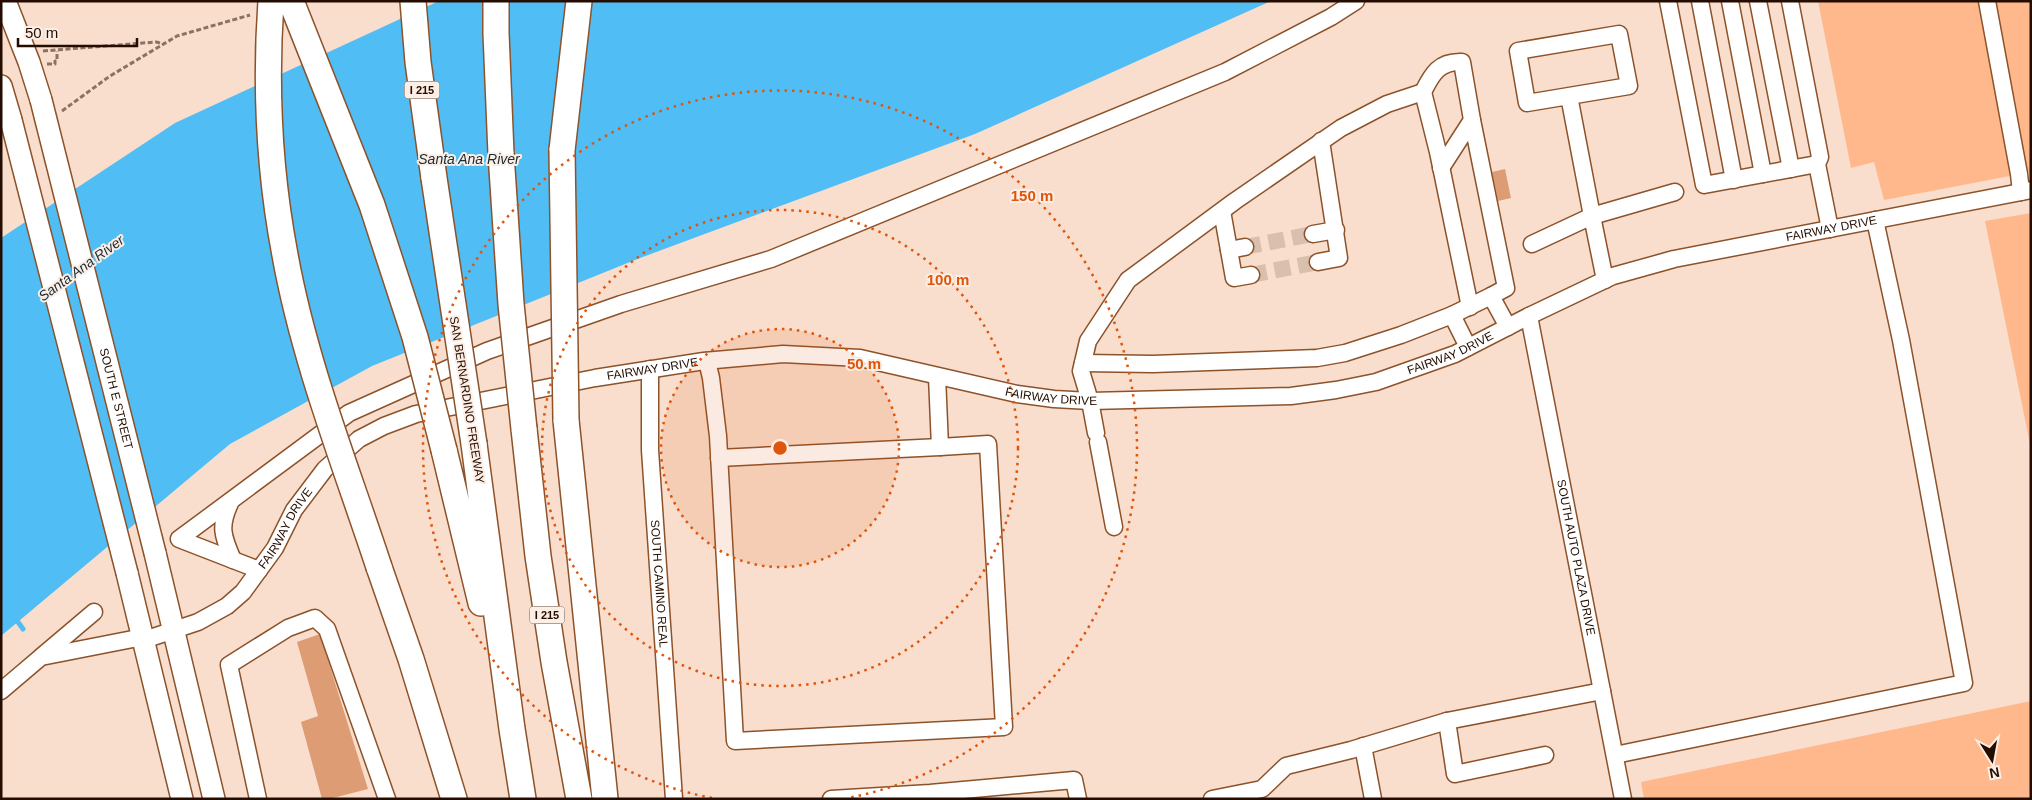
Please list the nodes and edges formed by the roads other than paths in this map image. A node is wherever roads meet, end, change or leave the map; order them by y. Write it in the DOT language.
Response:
graph roads {
  1 [pos="5,1"];
  2 [pos="292,1"];
  3 [pos="413,1"];
  4 [pos="496,1"];
  5 [pos="564,1"];
  6 [pos="578,1"];
  7 [pos="1356,1"];
  8 [pos="1668,1"];
  9 [pos="1700,1"];
  10 [pos="1730,1"];
  11 [pos="1758,1"];
  12 [pos="1790,1"];
  13 [pos="1987,1"];
  14 [pos="265,7"];
  15 [pos="1,86"];
  16 [pos="1423,92"];
  17 [pos="1569,96"];
  18 [pos="1472,120"];
  19 [pos="1321,141"];
  20 [pos="562,150"];
  21 [pos="1817,164"];
  22 [pos="1441,168"];
  23 [pos="1790,169"];
  24 [pos="1763,174"];
  25 [pos="1734,180"];
  26 [pos="2026,191"];
  27 [pos="1675,192"];
  28 [pos="1222,211"];
  29 [pos="1592,216"];
  30 [pos="1875,220"];
  31 [pos="1830,228"];
  32 [pos="1336,230"];
  33 [pos="1313,234"];
  34 [pos="1532,244"];
  35 [pos="1245,246"];
  36 [pos="1229,250"];
  37 [pos="1318,262"];
  38 [pos="1252,275"];
  39 [pos="1605,280"];
  40 [pos="1491,296"];
  41 [pos="1470,307"];
  42 [pos="1452,315"];
  43 [pos="1529,316"];
  44 [pos="1508,326"];
  45 [pos="1468,348"];
  46 [pos="707,361"];
  47 [pos="1083,363"];
  48 [pos="650,369"];
  49 [pos="937,376"];
  50 [pos="1090,401"];
  51 [pos="940,447"];
  52 [pos="719,458"];
  53 [pos="230,501"];
  54 [pos="1114,527"];
  55 [pos="233,560"];
  56 [pos="259,570"];
  57 [pos="94,612"];
  58 [pos="175,630"];
  59 [pos="143,638"];
  60 [pos="41,657"];
  61 [pos="1,691"];
  62 [pos="1602,691"];
  63 [pos="1447,721"];
  64 [pos="512,729"];
  65 [pos="1363,746"];
  66 [pos="1545,755"];
  67 [pos="1615,755"];
  68 [pos="182,799"];
  69 [pos="214,799"];
  70 [pos="258,799"];
  71 [pos="387,799"];
  72 [pos="454,799"];
  73 [pos="523,799"];
  74 [pos="580,799"];
  75 [pos="605,799"];
  76 [pos="674,799"];
  77 [pos="831,799"];
  78 [pos="1078,799"];
  79 [pos="1212,799"];
  80 [pos="1373,799"];
  81 [pos="1623,799"];
  1 -- 58 [label="main road, SOUTH E STREET, bridge"];
  2 -- 64 [label="highway, bridge"];
  3 -- 64 [label="highway, SAN BERNARDINO FREEWAY / I 215, bridge"];
  4 -- 74 [label="highway, I 215, bridge"];
  5 -- 20 [label="highway"];
  6 -- 20 [label="highway"];
  7 -- 53 [label="street"];
  8 -- 25 [label="street"];
  9 -- 25 [label="street"];
  10 -- 24 [label="street"];
  11 -- 23 [label="street"];
  12 -- 21 [label="street"];
  13 -- 26 [label="street"];
  14 -- 72 [label="highway, bridge"];
  15 -- 59 [label="main road, bridge"];
  16 -- 18 [label="street"];
  16 -- 19 [label="street"];
  16 -- 22 [label="street"];
  17 -- 17 [label="street"];
  17 -- 29 [label="street"];
  18 -- 22 [label="street"];
  18 -- 40 [label="street"];
  19 -- 28 [label="street"];
  19 -- 32 [label="street"];
  20 -- 75 [label="highway, bridge"];
  21 -- 23 [label="street"];
  21 -- 31 [label="street"];
  22 -- 41 [label="street"];
  23 -- 24 [label="street"];
  24 -- 25 [label="street"];
  26 -- 30 [label="street, FAIRWAY DRIVE"];
  27 -- 29 [label="street"];
  28 -- 36 [label="street"];
  28 -- 47 [label="street"];
  29 -- 34 [label="street"];
  29 -- 39 [label="street"];
  30 -- 31 [label="street, FAIRWAY DRIVE"];
  30 -- 67 [label="street"];
  31 -- 39 [label="street, FAIRWAY DRIVE"];
  32 -- 33 [label="street"];
  32 -- 37 [label="street"];
  35 -- 36 [label="street"];
  36 -- 38 [label="street"];
  39 -- 43 [label="street, FAIRWAY DRIVE"];
  40 -- 41 [label="street"];
  40 -- 44 [label="street"];
  41 -- 42 [label="street"];
  42 -- 45 [label="street"];
  42 -- 47 [label="street"];
  43 -- 44 [label="street, FAIRWAY DRIVE"];
  43 -- 62 [label="street, SOUTH AUTO PLAZA DRIVE"];
  44 -- 45 [label="street, FAIRWAY DRIVE"];
  45 -- 50 [label="street, FAIRWAY DRIVE"];
  46 -- 48 [label="street, FAIRWAY DRIVE"];
  46 -- 49 [label="street, FAIRWAY DRIVE"];
  46 -- 52 [label="street"];
  47 -- 50 [label="street"];
  48 -- 56 [label="street, FAIRWAY DRIVE"];
  48 -- 76 [label="street, SOUTH CAMINO REAL"];
  49 -- 50 [label="street, FAIRWAY DRIVE"];
  49 -- 51 [label="street"];
  50 -- 54 [label="street"];
  51 -- 52 [label="street"];
  51 -- 52 [label="street"];
  53 -- 55 [label="street"];
  53 -- 55 [label="street"];
  55 -- 56 [label="street"];
  56 -- 58 [label="street, FAIRWAY DRIVE"];
  57 -- 60 [label="street"];
  58 -- 59 [label="street, FAIRWAY DRIVE"];
  58 -- 69 [label="main road, SOUTH E STREET"];
  59 -- 60 [label="street, FAIRWAY DRIVE"];
  59 -- 68 [label="main road"];
  60 -- 61 [label="street"];
  62 -- 63 [label="street"];
  62 -- 67 [label="street, SOUTH AUTO PLAZA DRIVE"];
  63 -- 65 [label="street"];
  63 -- 66 [label="street"];
  64 -- 73 [label="highway, SAN BERNARDINO FREEWAY / I 215"];
  65 -- 79 [label="street"];
  65 -- 80 [label="street"];
  67 -- 81 [label="street, SOUTH AUTO PLAZA DRIVE"];
  70 -- 71 [label="street"];
  77 -- 78 [label="street"];
}
